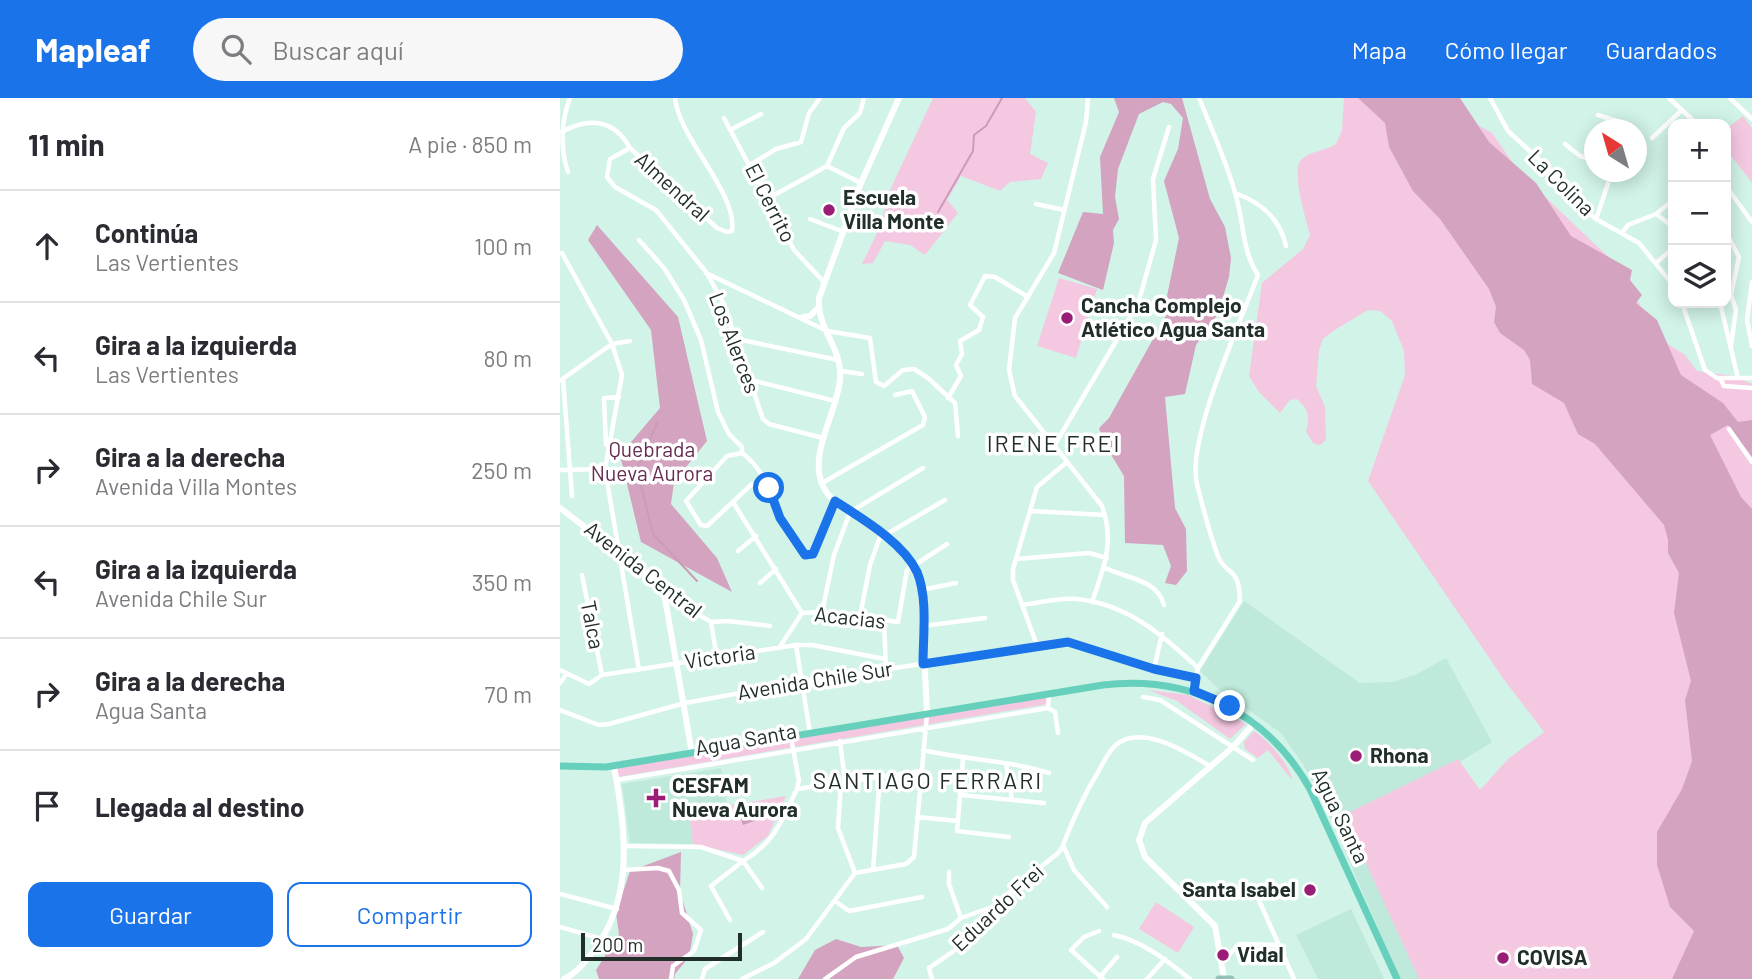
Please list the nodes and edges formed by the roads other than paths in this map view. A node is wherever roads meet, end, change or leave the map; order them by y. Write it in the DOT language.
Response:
graph roads {
  1 [pos="570,98"];
  2 [pos="674,98"];
  3 [pos="820,98"];
  4 [pos="864,98"];
  5 [pos="899,98"];
  6 [pos="1088,98"];
  7 [pos="1199,98"];
  8 [pos="1490,98"];
  9 [pos="1669,98"];
  10 [pos="1730,98"];
  11 [pos="1682,110"];
  12 [pos="761,114"];
  13 [pos="1598,115"];
  14 [pos="724,118"];
  15 [pos="1607,119"];
  16 [pos="1692,119"];
  17 [pos="1752,119"];
  18 [pos="1169,127"];
  19 [pos="730,130"];
  20 [pos="562,132"];
  21 [pos="1652,138"];
  22 [pos="1565,144"];
  23 [pos="630,148"];
  24 [pos="1584,157"];
  25 [pos="750,165"];
  26 [pos="827,166"];
  27 [pos="568,172"];
  28 [pos="1609,182"];
  29 [pos="861,183"];
  30 [pos="1235,193"];
  31 [pos="1731,193"];
  32 [pos="767,199"];
  33 [pos="1036,204"];
  34 [pos="1668,204"];
  35 [pos="1064,210"];
  36 [pos="1656,214"];
  37 [pos="810,219"];
  38 [pos="1596,219"];
  39 [pos="1752,222"];
  40 [pos="1668,223"];
  41 [pos="844,232"];
  42 [pos="1622,233"];
  43 [pos="1731,239"];
  44 [pos="639,240"];
  45 [pos="1286,246"];
  46 [pos="1668,252"];
  47 [pos="562,253"];
  48 [pos="1656,263"];
  49 [pos="706,272"];
  50 [pos="1668,279"];
  51 [pos="824,282"];
  52 [pos="1752,282"];
  53 [pos="1028,298"];
  54 [pos="818,308"];
  55 [pos="1684,308"];
  56 [pos="1721,308"];
  57 [pos="803,317"];
  58 [pos="827,331"];
  59 [pos="736,339"];
  60 [pos="630,341"];
  61 [pos="611,344"];
  62 [pos="1731,345"];
  63 [pos="1752,346"];
  64 [pos="839,360"];
  65 [pos="841,372"];
  66 [pos="862,374"];
  67 [pos="1738,377"];
  68 [pos="1720,378"];
  69 [pos="1752,378"];
  70 [pos="561,380"];
  71 [pos="750,380"];
  72 [pos="1752,388"];
  73 [pos="895,395"];
  74 [pos="619,397"];
  75 [pos="948,398"];
  76 [pos="835,401"];
  77 [pos="1729,429"];
  78 [pos="958,436"];
  79 [pos="823,438"];
  80 [pos="1055,446"];
  81 [pos="607,449"];
  82 [pos="741,453"];
  83 [pos="1067,462"];
  84 [pos="1752,462"];
  85 [pos="923,468"];
  86 [pos="605,469"];
  87 [pos="560,470"];
  88 [pos="569,470"];
  89 [pos="822,483"];
  90 [pos="752,484"];
  91 [pos="572,496"];
  92 [pos="945,500"];
  93 [pos="835,501"];
  94 [pos="733,502"];
  95 [pos="560,509"];
  96 [pos="1032,511"];
  97 [pos="850,512"];
  98 [pos="1105,515"];
  99 [pos="884,534"];
  100 [pos="756,536"];
  101 [pos="947,544"];
  102 [pos="738,551"];
  103 [pos="620,553"];
  104 [pos="1107,558"];
  105 [pos="1016,559"];
  106 [pos="912,564"];
  107 [pos="1104,567"];
  108 [pos="776,569"];
  109 [pos="582,575"];
  110 [pos="760,583"];
  111 [pos="956,583"];
  112 [pos="663,587"];
  113 [pos="921,590"];
  114 [pos="1092,601"];
  115 [pos="1022,605"];
  116 [pos="1164,606"];
  117 [pos="822,611"];
  118 [pos="802,613"];
  119 [pos="860,616"];
  120 [pos="985,618"];
  121 [pos="884,621"];
  122 [pos="711,622"];
  123 [pos="770,626"];
  124 [pos="923,626"];
  125 [pos="1162,634"];
  126 [pos="796,645"];
  127 [pos="1038,648"];
  128 [pos="779,649"];
  129 [pos="717,659"];
  130 [pos="885,659"];
  131 [pos="678,663"];
  132 [pos="923,664"];
  133 [pos="1198,668"];
  134 [pos="1154,669"];
  135 [pos="560,670"];
  136 [pos="639,670"];
  137 [pos="886,670"];
  138 [pos="566,675"];
  139 [pos="602,675"];
  140 [pos="1196,678"];
  141 [pos="802,682"];
  142 [pos="560,683"];
  143 [pos="1194,691"];
  144 [pos="1049,693"];
  145 [pos="1143,697"];
  146 [pos="685,703"];
  147 [pos="1048,708"];
  148 [pos="560,710"];
  149 [pos="927,713"];
  150 [pos="1254,723"];
  151 [pos="925,727"];
  152 [pos="810,733"];
  153 [pos="1058,733"];
  154 [pos="791,736"];
  155 [pos="839,741"];
  156 [pos="1233,747"];
  157 [pos="794,750"];
  158 [pos="923,750"];
  159 [pos="692,752"];
  160 [pos="963,760"];
  161 [pos="1253,760"];
  162 [pos="1006,763"];
  163 [pos="560,766"];
  164 [pos="614,766"];
  165 [pos="1210,766"];
  166 [pos="921,771"];
  167 [pos="1049,773"];
  168 [pos="880,776"];
  169 [pos="617,780"];
  170 [pos="843,782"];
  171 [pos="797,789"];
  172 [pos="961,795"];
  173 [pos="1012,801"];
  174 [pos="1044,803"];
  175 [pos="917,817"];
  176 [pos="958,821"];
  177 [pos="1009,837"];
  178 [pos="1063,845"];
  179 [pos="626,846"];
  180 [pos="743,861"];
  181 [pos="622,870"];
  182 [pos="873,870"];
  183 [pos="949,872"];
  184 [pos="855,873"];
  185 [pos="762,888"];
  186 [pos="560,894"];
  187 [pos="922,897"];
  188 [pos="1258,898"];
  189 [pos="835,901"];
  190 [pos="993,906"];
  191 [pos="1107,907"];
  192 [pos="617,909"];
  193 [pos="961,918"];
  194 [pos="730,920"];
  195 [pos="560,927"];
  196 [pos="763,932"];
  197 [pos="1099,932"];
  198 [pos="1114,935"];
  199 [pos="602,939"];
  200 [pos="1279,945"];
  201 [pos="1117,957"];
  202 [pos="1165,959"];
  203 [pos="1222,962"];
  204 [pos="1102,978"];
  205 [pos="564,979"];
  206 [pos="671,979"];
  207 [pos="702,979"];
  208 [pos="742,979"];
  209 [pos="825,979"];
  210 [pos="932,979"];
  211 [pos="1147,979"];
  212 [pos="1190,979"];
  213 [pos="1225,979"];
  214 [pos="1294,979"];
  215 [pos="1397,979"];
  1 -- 20 [label="street"];
  2 -- 23 [label="street, Almendral"];
  3 -- 25 [label="street"];
  4 -- 26 [label="street"];
  5 -- 29 [label="street"];
  6 -- 35 [label="street"];
  7 -- 30 [label="street"];
  8 -- 38 [label="street, La Colina"];
  9 -- 11 [label="street"];
  10 -- 17 [label="street"];
  11 -- 16 [label="street"];
  11 -- 21 [label="street"];
  12 -- 19 [label="street"];
  13 -- 15 [label="street"];
  14 -- 19 [label="street, El Cerrito"];
  18 -- 80 [label="street"];
  19 -- 25 [label="street, El Cerrito"];
  20 -- 23 [label="street, Almendral"];
  20 -- 27 [label="street"];
  22 -- 24 [label="street"];
  23 -- 49 [label="street, Los Alerces"];
  25 -- 32 [label="street, El Cerrito"];
  26 -- 29 [label="street"];
  26 -- 32 [label="street"];
  28 -- 38 [label="street"];
  29 -- 41 [label="street"];
  30 -- 45 [label="street"];
  30 -- 133 [label="street"];
  31 -- 39 [label="street"];
  32 -- 51 [label="street, El Cerrito"];
  33 -- 35 [label="street"];
  34 -- 36 [label="street"];
  35 -- 53 [label="street"];
  36 -- 40 [label="street"];
  36 -- 42 [label="street"];
  37 -- 41 [label="street"];
  38 -- 42 [label="street, La Colina"];
  41 -- 51 [label="street"];
  42 -- 48 [label="street, La Colina"];
  43 -- 62 [label="street"];
  44 -- 82 [label="street"];
  46 -- 48 [label="street"];
  47 -- 61 [label="street"];
  48 -- 50 [label="street, La Colina"];
  49 -- 57 [label="street"];
  49 -- 59 [label="street, Los Alerces"];
  51 -- 54 [label="street"];
  52 -- 63 [label="street"];
  53 -- 75 [label="street"];
  53 -- 80 [label="street"];
  54 -- 57 [label="street"];
  54 -- 58 [label="street"];
  55 -- 68 [label="street"];
  56 -- 62 [label="street"];
  57 -- 58 [label="street"];
  58 -- 64 [label="street"];
  58 -- 75 [label="street"];
  59 -- 64 [label="street"];
  59 -- 71 [label="street, Los Alerces"];
  60 -- 61 [label="street"];
  61 -- 70 [label="street"];
  61 -- 74 [label="street"];
  62 -- 67 [label="street"];
  64 -- 65 [label="street"];
  65 -- 66 [label="street"];
  65 -- 76 [label="street"];
  67 -- 68 [label="street"];
  67 -- 69 [label="street"];
  68 -- 72 [label="street"];
  70 -- 88 [label="street"];
  71 -- 76 [label="street"];
  71 -- 79 [label="street, Los Alerces"];
  73 -- 89 [label="street"];
  74 -- 81 [label="street"];
  74 -- 81 [label="street"];
  75 -- 78 [label="street"];
  76 -- 79 [label="street"];
  77 -- 84 [label="street"];
  79 -- 89 [label="street"];
  80 -- 83 [label="street"];
  81 -- 86 [label="street"];
  82 -- 93 [label="street"];
  82 -- 94 [label="street"];
  83 -- 96 [label="street"];
  83 -- 98 [label="street"];
  85 -- 97 [label="street"];
  86 -- 88 [label="street"];
  86 -- 103 [label="street"];
  87 -- 88 [label="street"];
  88 -- 91 [label="street"];
  89 -- 93 [label="street"];
  90 -- 94 [label="street"];
  92 -- 99 [label="street"];
  93 -- 97 [label="street"];
  94 -- 100 [label="street"];
  95 -- 103 [label="street, Avenida Central"];
  96 -- 98 [label="street"];
  96 -- 105 [label="street"];
  97 -- 99 [label="street"];
  97 -- 117 [label="street"];
  98 -- 104 [label="street"];
  99 -- 106 [label="street"];
  99 -- 119 [label="street"];
  100 -- 102 [label="street"];
  100 -- 108 [label="street"];
  101 -- 106 [label="street"];
  103 -- 112 [label="street, Avenida Central"];
  103 -- 136 [label="street"];
  104 -- 105 [label="street"];
  104 -- 107 [label="street"];
  105 -- 115 [label="street"];
  106 -- 113 [label="street"];
  106 -- 121 [label="street, Acacias"];
  107 -- 114 [label="street"];
  107 -- 116 [label="street"];
  108 -- 110 [label="street"];
  108 -- 118 [label="street"];
  109 -- 139 [label="street, Talca"];
  111 -- 113 [label="street"];
  112 -- 122 [label="street, Avenida Central"];
  112 -- 131 [label="street"];
  113 -- 124 [label="street"];
  114 -- 115 [label="street"];
  114 -- 125 [label="street"];
  115 -- 127 [label="street"];
  117 -- 118 [label="street, Acacias"];
  117 -- 119 [label="street, Acacias"];
  118 -- 128 [label="street"];
  119 -- 121 [label="street, Acacias"];
  120 -- 124 [label="street"];
  121 -- 130 [label="street"];
  122 -- 123 [label="street, Avenida Central"];
  122 -- 129 [label="street"];
  124 -- 132 [label="street"];
  125 -- 133 [label="street"];
  125 -- 134 [label="street"];
  126 -- 128 [label="street, Victoria"];
  126 -- 130 [label="street, Victoria"];
  126 -- 141 [label="street"];
  127 -- 132 [label="street, Avenida Chile Sur"];
  127 -- 134 [label="street, Avenida Chile Sur"];
  128 -- 129 [label="street, Victoria"];
  129 -- 131 [label="street, Victoria"];
  130 -- 137 [label="street"];
  131 -- 136 [label="street, Victoria"];
  131 -- 146 [label="street"];
  132 -- 137 [label="street, Avenida Chile Sur"];
  132 -- 149 [label="street"];
  133 -- 140 [label="street"];
  134 -- 140 [label="street, Avenida Chile Sur"];
  135 -- 138 [label="street"];
  136 -- 139 [label="street, Victoria"];
  137 -- 141 [label="street, Avenida Chile Sur"];
  138 -- 139 [label="street, Victoria"];
  138 -- 142 [label="street"];
  140 -- 143 [label="street"];
  141 -- 146 [label="street, Avenida Chile Sur"];
  141 -- 152 [label="street"];
  143 -- 144 [label="main road, Agua Santa"];
  143 -- 150 [label="main road, Agua Santa"];
  144 -- 147 [label="street"];
  144 -- 149 [label="main road, Agua Santa"];
  145 -- 156 [label="street"];
  146 -- 148 [label="street, Avenida Chile Sur"];
  146 -- 159 [label="street"];
  147 -- 151 [label="street, Agua Santa"];
  147 -- 153 [label="street"];
  149 -- 151 [label="street"];
  149 -- 152 [label="main road, Agua Santa"];
  150 -- 156 [label="street"];
  150 -- 215 [label="main road, Agua Santa"];
  151 -- 155 [label="street, Agua Santa"];
  151 -- 158 [label="street"];
  152 -- 154 [label="main road, Agua Santa"];
  154 -- 157 [label="street"];
  154 -- 159 [label="main road, Agua Santa"];
  155 -- 157 [label="street, Agua Santa"];
  155 -- 170 [label="street"];
  156 -- 161 [label="street"];
  156 -- 165 [label="street"];
  157 -- 169 [label="street, Agua Santa"];
  157 -- 171 [label="street"];
  158 -- 160 [label="street"];
  158 -- 166 [label="street"];
  159 -- 164 [label="main road, Agua Santa"];
  160 -- 162 [label="street"];
  160 -- 172 [label="street"];
  162 -- 167 [label="street"];
  162 -- 173 [label="street"];
  163 -- 164 [label="main road, Agua Santa"];
  164 -- 169 [label="street"];
  165 -- 178 [label="street"];
  165 -- 203 [label="street"];
  166 -- 168 [label="street"];
  166 -- 175 [label="street"];
  168 -- 170 [label="street"];
  168 -- 182 [label="street"];
  169 -- 179 [label="street"];
  170 -- 171 [label="street"];
  170 -- 184 [label="street"];
  171 -- 180 [label="street"];
  172 -- 173 [label="street"];
  172 -- 176 [label="street"];
  173 -- 174 [label="street"];
  175 -- 176 [label="street"];
  175 -- 182 [label="street"];
  176 -- 177 [label="street"];
  178 -- 190 [label="street, Eduardo Frei"];
  178 -- 191 [label="street"];
  179 -- 180 [label="street"];
  179 -- 181 [label="street"];
  180 -- 185 [label="street"];
  180 -- 194 [label="street"];
  181 -- 192 [label="street"];
  181 -- 206 [label="street"];
  182 -- 184 [label="street"];
  183 -- 193 [label="street"];
  184 -- 189 [label="street"];
  186 -- 192 [label="street"];
  187 -- 189 [label="street"];
  188 -- 200 [label="street"];
  189 -- 208 [label="street"];
  190 -- 193 [label="street"];
  190 -- 210 [label="street, Eduardo Frei"];
  192 -- 199 [label="street"];
  193 -- 209 [label="street"];
  195 -- 199 [label="street"];
  196 -- 207 [label="street"];
  197 -- 204 [label="street"];
  198 -- 202 [label="street"];
  199 -- 205 [label="street"];
  200 -- 203 [label="street"];
  200 -- 214 [label="street"];
  201 -- 204 [label="street"];
  202 -- 211 [label="street"];
  202 -- 212 [label="street"];
  203 -- 213 [label="street"];
}
